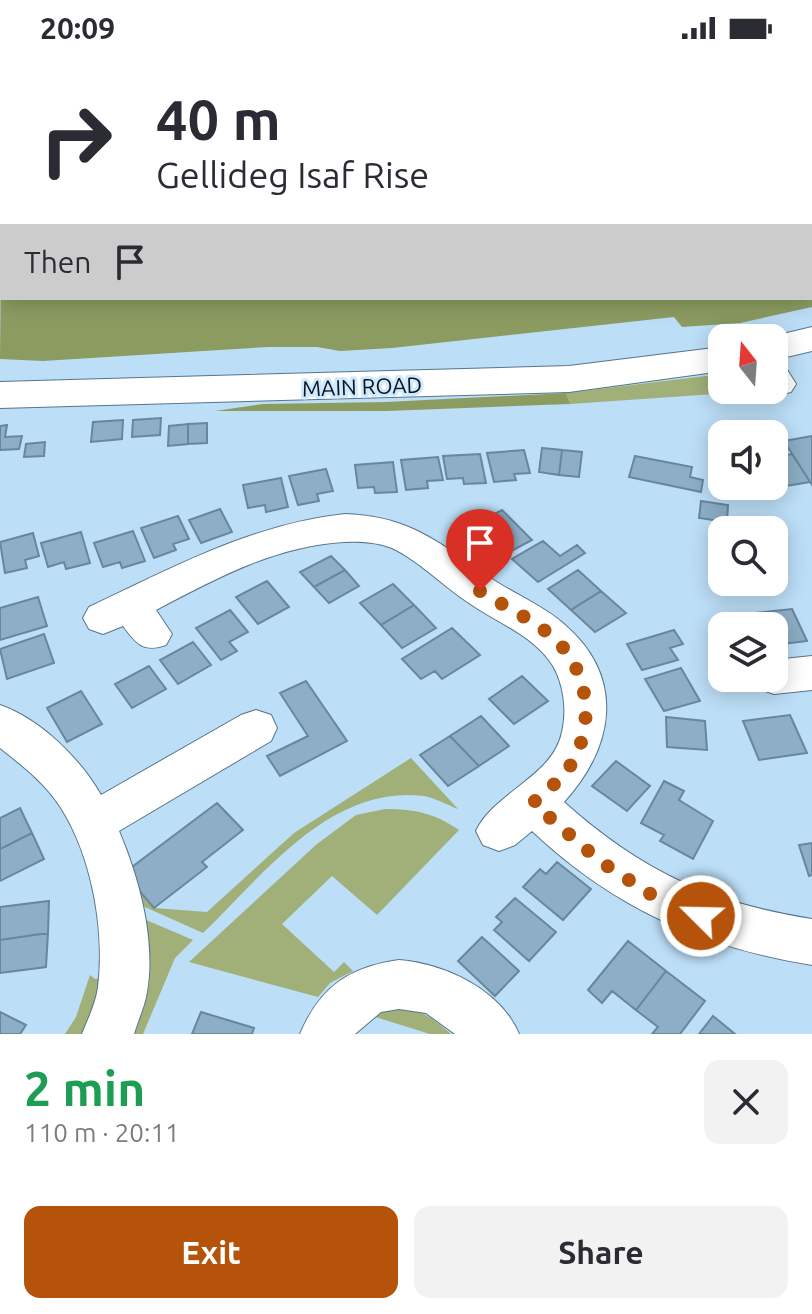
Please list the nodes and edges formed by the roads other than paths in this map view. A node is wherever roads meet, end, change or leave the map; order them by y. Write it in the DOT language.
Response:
graph roads {
  1 [pos="812,339"];
  2 [pos="788,359"];
  3 [pos="708,361"];
  4 [pos="0,395"];
  5 [pos="128,619"];
  6 [pos="0,723"];
  7 [pos="256,728"];
  8 [pos="92,823"];
  9 [pos="795,940"];
  10 [pos="108,1034"];
  11 [pos="326,1034"];
  12 [pos="493,1034"];
  1 -- 2 [label="main road"];
  3 -- 4 [label="main road, MAIN ROAD"];
  5 -- 9 [label="street"];
  6 -- 8 [label="street"];
  7 -- 8 [label="street"];
  8 -- 10 [label="street"];
  11 -- 12 [label="street"];
}
